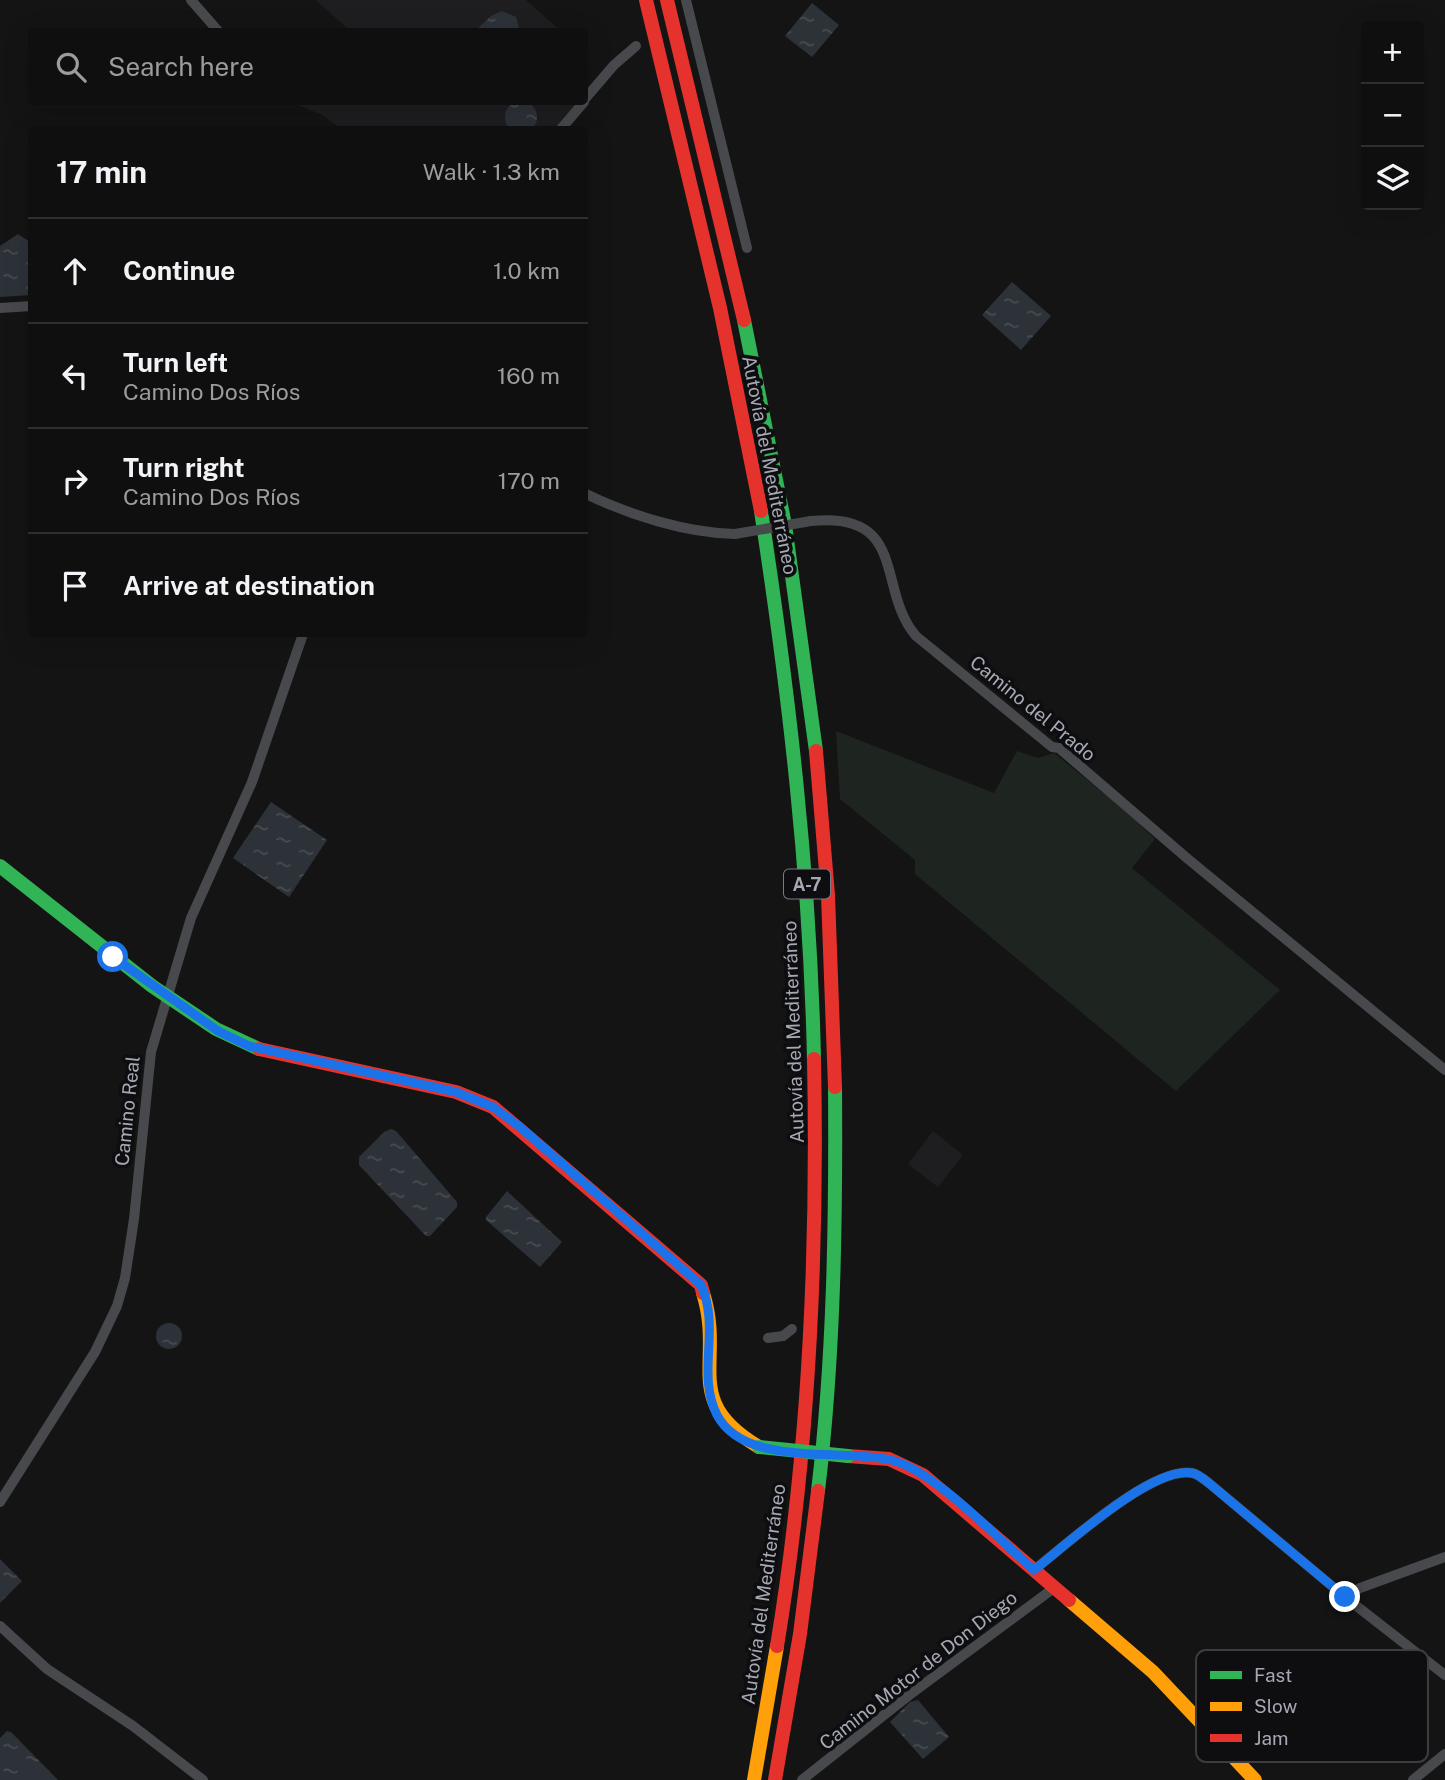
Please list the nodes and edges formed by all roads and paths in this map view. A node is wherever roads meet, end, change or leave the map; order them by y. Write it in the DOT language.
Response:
graph roads {
  1 [pos="191,0"];
  2 [pos="646,0"];
  3 [pos="667,0"];
  4 [pos="686,0"];
  5 [pos="216,28"];
  6 [pos="636,46"];
  7 [pos="588,96"];
  8 [pos="581,105"];
  9 [pos="563,126"];
  10 [pos="747,248"];
  11 [pos="28,306"];
  12 [pos="0,308"];
  13 [pos="588,495"];
  14 [pos="302,637"];
  15 [pos="0,866"];
  16 [pos="167,995"];
  17 [pos="1445,1070"];
  18 [pos="792,1329"];
  19 [pos="768,1338"];
  20 [pos="0,1502"];
  21 [pos="1445,1557"];
  22 [pos="1034,1570"];
  23 [pos="1054,1588"];
  24 [pos="1345,1597"];
  25 [pos="0,1626"];
  26 [pos="1413,1650"];
  27 [pos="1428,1662"];
  28 [pos="1445,1675"];
  29 [pos="1196,1718"];
  30 [pos="1445,1754"];
  31 [pos="1238,1762"];
  32 [pos="203,1780"];
  33 [pos="754,1780"];
  34 [pos="775,1780"];
  35 [pos="802,1780"];
  36 [pos="1255,1780"];
  37 [pos="1413,1780"];
  1 -- 5 [label="street"];
  2 -- 33 [label="main road, Autovía del Mediterráneo / A-7"];
  3 -- 34 [label="main road, Autovía del Mediterráneo / A-7"];
  4 -- 10 [label="street"];
  6 -- 7 [label="street"];
  8 -- 9 [label="street"];
  11 -- 12 [label="street"];
  13 -- 17 [label="street, Camino del Prado, bridge"];
  14 -- 16 [label="street, Camino Real"];
  15 -- 16 [label="main road"];
  16 -- 20 [label="street, Camino Real"];
  16 -- 22 [label="main road, bridge"];
  18 -- 19 [label="street"];
  21 -- 24 [label="street"];
  22 -- 23 [label="main road"];
  22 -- 24 [label="street"];
  23 -- 29 [label="main road"];
  23 -- 35 [label="street, Camino Motor de Don Diego"];
  24 -- 26 [label="street"];
  25 -- 32 [label="street"];
  27 -- 28 [label="street"];
  30 -- 37 [label="street"];
  31 -- 36 [label="main road"];
}
